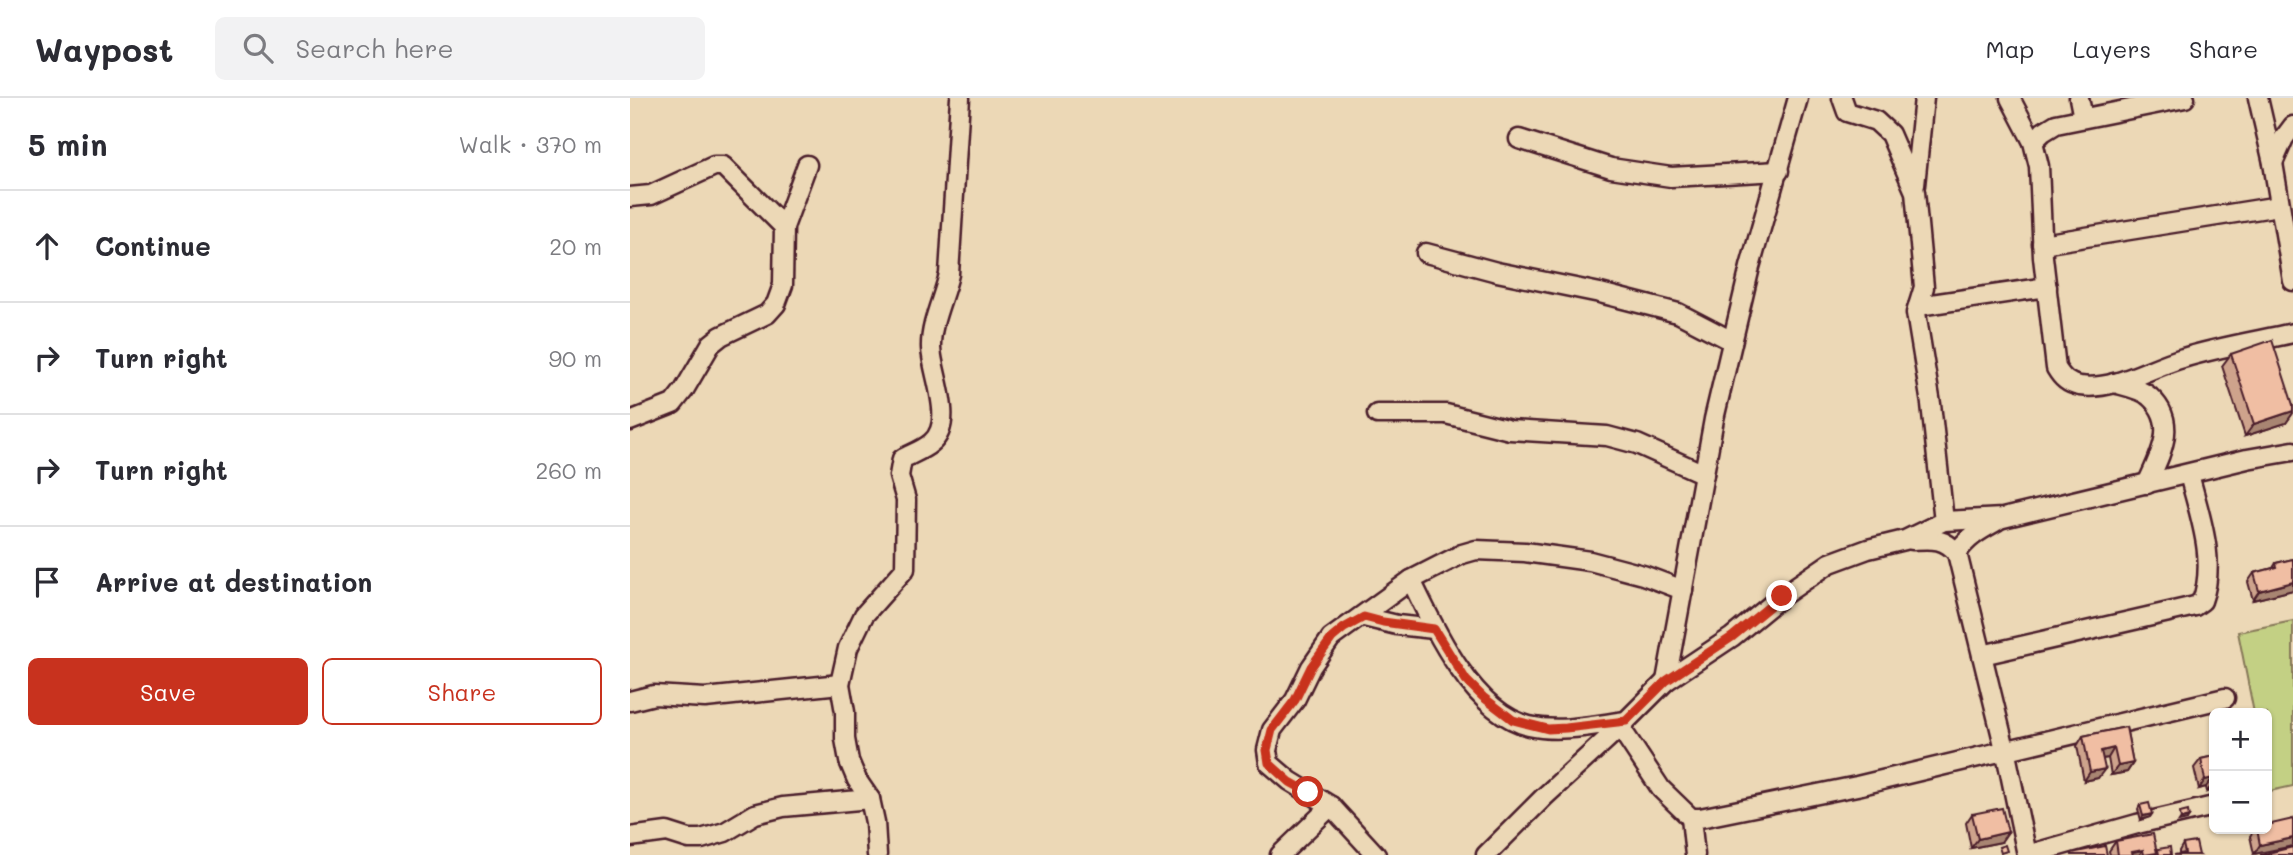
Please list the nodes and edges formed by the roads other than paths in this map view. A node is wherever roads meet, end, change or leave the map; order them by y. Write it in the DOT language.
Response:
graph roads {
  1 [pos="960,98"];
  2 [pos="1798,98"];
  3 [pos="1842,98"];
  4 [pos="1924,98"];
  5 [pos="2010,98"];
  6 [pos="2079,98"];
  7 [pos="2185,98"];
  8 [pos="2258,98"];
  9 [pos="2083,118"];
  10 [pos="2293,126"];
  11 [pos="1519,139"];
  12 [pos="2033,142"];
  13 [pos="2273,163"];
  14 [pos="807,165"];
  15 [pos="1779,171"];
  16 [pos="1914,192"];
  17 [pos="630,197"];
  18 [pos="2279,206"];
  19 [pos="784,227"];
  20 [pos="2042,244"];
  21 [pos="1426,253"];
  22 [pos="2293,282"];
  23 [pos="2047,287"];
  24 [pos="1918,306"];
  25 [pos="2293,333"];
  26 [pos="1732,341"];
  27 [pos="2113,383"];
  28 [pos="1377,414"];
  29 [pos="630,421"];
  30 [pos="2293,451"];
  31 [pos="1704,474"];
  32 [pos="2189,474"];
  33 [pos="2147,484"];
  34 [pos="2003,518"];
  35 [pos="1944,521"];
  36 [pos="1905,540"];
  37 [pos="1957,553"];
  38 [pos="1411,580"];
  39 [pos="1683,590"];
  40 [pos="1364,617"];
  41 [pos="1434,629"];
  42 [pos="1982,655"];
  43 [pos="1666,681"];
  44 [pos="840,684"];
  45 [pos="2225,698"];
  46 [pos="630,702"];
  47 [pos="1623,724"];
  48 [pos="2005,749"];
  49 [pos="870,799"];
  50 [pos="1331,806"];
  51 [pos="2209,807"];
  52 [pos="1690,818"];
  53 [pos="630,837"];
  54 [pos="877,855"];
  55 [pos="1280,855"];
  56 [pos="1376,855"];
  57 [pos="1486,855"];
  58 [pos="1695,855"];
  59 [pos="2027,855"];
  1 -- 44 [label="street"];
  2 -- 15 [label="street"];
  3 -- 16 [label="street"];
  4 -- 16 [label="street"];
  5 -- 12 [label="street"];
  6 -- 9 [label="street"];
  7 -- 9 [label="street"];
  8 -- 13 [label="street"];
  9 -- 12 [label="street"];
  10 -- 13 [label="street"];
  11 -- 15 [label="street"];
  12 -- 20 [label="street"];
  13 -- 18 [label="street"];
  14 -- 19 [label="street"];
  15 -- 26 [label="street"];
  16 -- 24 [label="street"];
  17 -- 19 [label="street"];
  18 -- 20 [label="street"];
  18 -- 22 [label="street"];
  19 -- 29 [label="street"];
  20 -- 23 [label="street"];
  21 -- 26 [label="street"];
  23 -- 24 [label="street"];
  23 -- 27 [label="street"];
  24 -- 35 [label="street"];
  25 -- 27 [label="street"];
  26 -- 31 [label="street"];
  27 -- 33 [label="street"];
  28 -- 31 [label="street"];
  30 -- 32 [label="street"];
  31 -- 39 [label="street"];
  32 -- 33 [label="street"];
  32 -- 42 [label="street"];
  33 -- 34 [label="street"];
  34 -- 35 [label="street"];
  34 -- 37 [label="street"];
  35 -- 36 [label="street"];
  36 -- 37 [label="street"];
  36 -- 43 [label="street"];
  37 -- 42 [label="street"];
  38 -- 39 [label="street"];
  38 -- 40 [label="street"];
  38 -- 41 [label="street"];
  39 -- 43 [label="street"];
  40 -- 41 [label="street"];
  40 -- 50 [label="street"];
  41 -- 47 [label="street"];
  42 -- 48 [label="street"];
  43 -- 47 [label="street"];
  44 -- 46 [label="street"];
  44 -- 49 [label="street"];
  45 -- 48 [label="street"];
  47 -- 52 [label="street"];
  47 -- 57 [label="street"];
  48 -- 52 [label="street"];
  48 -- 59 [label="street"];
  49 -- 53 [label="street"];
  49 -- 54 [label="street"];
  50 -- 55 [label="street"];
  50 -- 56 [label="street"];
  51 -- 59 [label="street"];
  52 -- 58 [label="street"];
}
